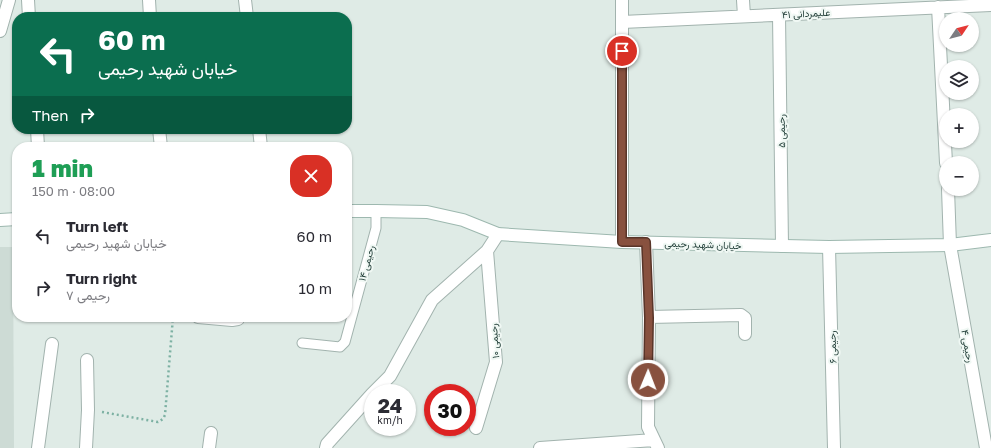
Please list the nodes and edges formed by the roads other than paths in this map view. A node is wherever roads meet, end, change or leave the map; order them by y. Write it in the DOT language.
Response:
graph roads {
  1 [pos="9,0"];
  2 [pos="28,0"];
  3 [pos="149,0"];
  4 [pos="245,0"];
  5 [pos="622,0"];
  6 [pos="743,0"];
  7 [pos="991,5"];
  8 [pos="938,7"];
  9 [pos="29,12"];
  10 [pos="150,12"];
  11 [pos="246,12"];
  12 [pos="779,15"];
  13 [pos="744,16"];
  14 [pos="622,22"];
  15 [pos="0,32"];
  16 [pos="946,156"];
  17 [pos="948,196"];
  18 [pos="352,211"];
  19 [pos="376,211"];
  20 [pos="12,219"];
  21 [pos="0,220"];
  22 [pos="498,234"];
  23 [pos="991,240"];
  24 [pos="622,242"];
  25 [pos="646,242"];
  26 [pos="950,245"];
  27 [pos="782,246"];
  28 [pos="829,246"];
  29 [pos="487,251"];
  30 [pos="352,316"];
  31 [pos="649,318"];
  32 [pos="350,322"];
  33 [pos="745,334"];
  34 [pos="302,343"];
  35 [pos="52,344"];
  36 [pos="88,360"];
  37 [pos="476,428"];
  38 [pos="211,433"];
  39 [pos="656,444"];
  40 [pos="38,448"];
  41 [pos="86,448"];
  42 [pos="209,448"];
  43 [pos="326,448"];
  44 [pos="540,448"];
  45 [pos="834,448"];
  46 [pos="986,448"];
  1 -- 15 [label="street"];
  2 -- 9 [label="street"];
  3 -- 10 [label="street"];
  4 -- 11 [label="street"];
  5 -- 14 [label="street"];
  6 -- 13 [label="street"];
  7 -- 8 [label="street, علیمردانی ۴۱"];
  8 -- 12 [label="street, علیمردانی ۴۱"];
  8 -- 16 [label="street"];
  12 -- 13 [label="street, علیمردانی ۴۱"];
  12 -- 27 [label="street, رحیمی ۵"];
  13 -- 14 [label="street, علیمردانی ۴۱"];
  14 -- 24 [label="street"];
  17 -- 26 [label="street, رحیمی ۴"];
  18 -- 19 [label="street, خیابان شهید رحیمی"];
  19 -- 22 [label="street, خیابان شهید رحیمی"];
  19 -- 30 [label="lane, رحیمی ۱۴"];
  20 -- 21 [label="street"];
  22 -- 24 [label="street, خیابان شهید رحیمی"];
  22 -- 29 [label="street"];
  23 -- 26 [label="street, خیابان شهید رحیمی"];
  24 -- 25 [label="street, خیابان شهید رحیمی"];
  25 -- 27 [label="street, خیابان شهید رحیمی"];
  25 -- 31 [label="street"];
  26 -- 28 [label="street, خیابان شهید رحیمی"];
  26 -- 46 [label="street, رحیمی ۴"];
  27 -- 28 [label="street, خیابان شهید رحیمی"];
  28 -- 45 [label="street, رحیمی ۶"];
  29 -- 37 [label="street, رحیمی ۱۰"];
  29 -- 43 [label="street"];
  31 -- 33 [label="street"];
  31 -- 39 [label="street"];
  32 -- 34 [label="lane, رحیمی ۱۴"];
  35 -- 40 [label="street"];
  36 -- 41 [label="street"];
  38 -- 42 [label="street"];
  39 -- 44 [label="street"];
}
